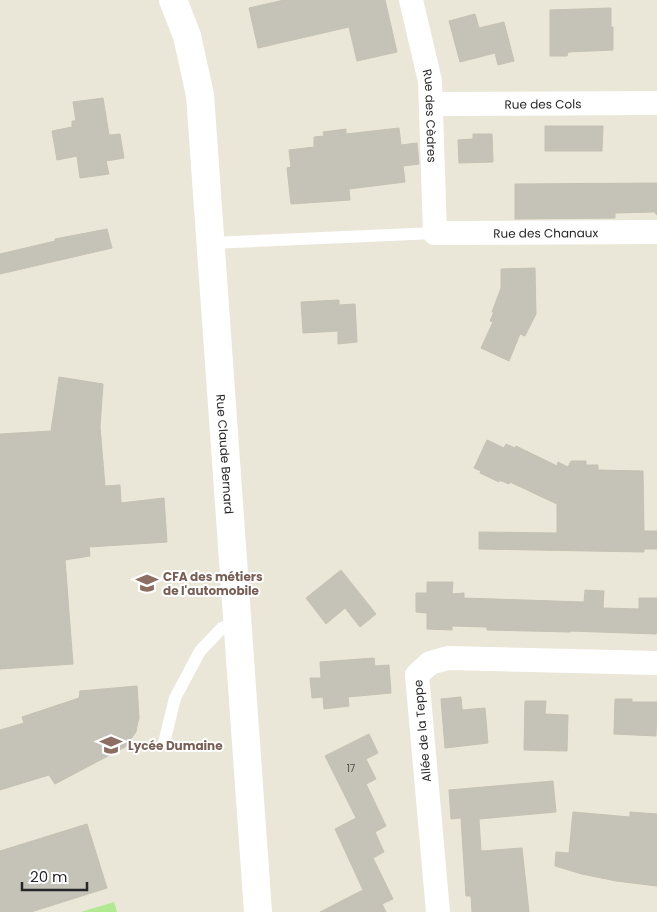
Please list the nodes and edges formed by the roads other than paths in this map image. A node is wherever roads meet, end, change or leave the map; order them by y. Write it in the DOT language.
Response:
graph roads {
  1 [pos="174,0"];
  2 [pos="411,0"];
  3 [pos="657,102"];
  4 [pos="431,104"];
  5 [pos="657,232"];
  6 [pos="435,233"];
  7 [pos="211,243"];
  8 [pos="238,621"];
  9 [pos="657,662"];
  10 [pos="164,743"];
  11 [pos="258,912"];
  12 [pos="438,912"];
  1 -- 7 [label="street, Rue Claude Bernard"];
  2 -- 4 [label="street, Rue des Cèdres"];
  3 -- 4 [label="street, Rue des Cols"];
  4 -- 6 [label="street, Rue des Cèdres"];
  5 -- 6 [label="street, Rue des Chanaux"];
  6 -- 7 [label="lane"];
  7 -- 8 [label="street, Rue Claude Bernard"];
  8 -- 10 [label="lane"];
  8 -- 11 [label="street, Rue Claude Bernard"];
  9 -- 12 [label="street, Allée de la Teppe"];
}
